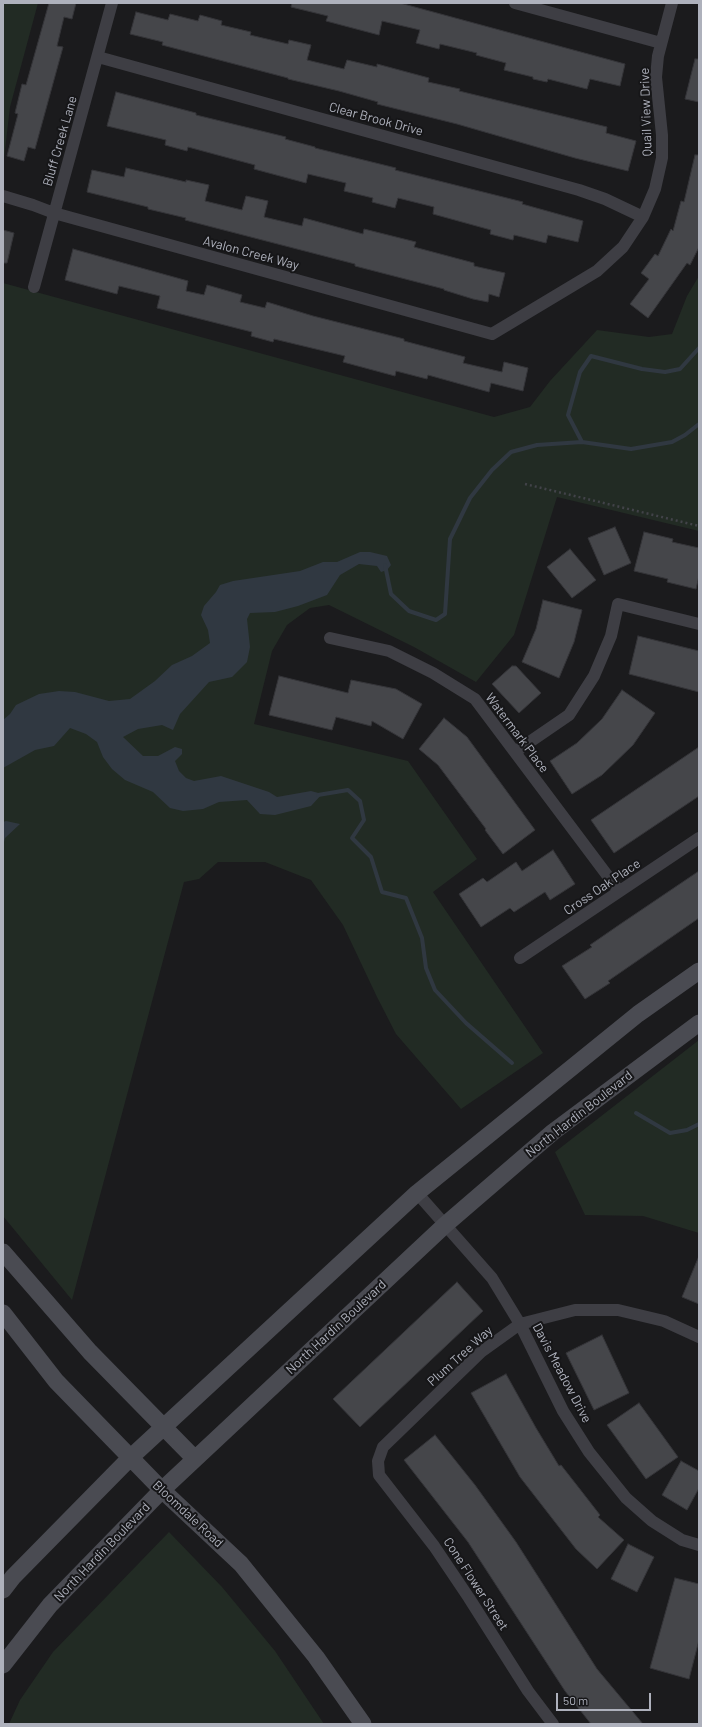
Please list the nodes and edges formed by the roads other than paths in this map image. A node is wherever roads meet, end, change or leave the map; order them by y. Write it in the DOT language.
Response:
graph roads {
  1 [pos="112,3"];
  2 [pos="515,3"];
  3 [pos="672,3"];
  4 [pos="661,43"];
  5 [pos="98,57"];
  6 [pos="3,196"];
  7 [pos="54,213"];
  8 [pos="643,217"];
  9 [pos="34,287"];
  10 [pos="492,334"];
  11 [pos="699,624"];
  12 [pos="330,638"];
  13 [pos="515,752"];
  14 [pos="699,838"];
  15 [pos="619,892"];
  16 [pos="520,958"];
  17 [pos="699,972"];
  18 [pos="699,1023"];
  19 [pos="417,1193"];
  20 [pos="445,1225"];
  21 [pos="3,1252"];
  22 [pos="3,1313"];
  23 [pos="520,1324"];
  24 [pos="699,1337"];
  25 [pos="164,1427"];
  26 [pos="130,1458"];
  27 [pos="195,1459"];
  28 [pos="378,1461"];
  29 [pos="162,1490"];
  30 [pos="699,1545"];
  31 [pos="3,1590"];
  32 [pos="3,1665"];
  33 [pos="363,1724"];
  34 [pos="553,1724"];
  1 -- 5 [label="street, Bluff Creek Lane"];
  2 -- 4 [label="street"];
  3 -- 4 [label="street, Quail View Drive"];
  4 -- 8 [label="street, Quail View Drive"];
  5 -- 7 [label="street, Bluff Creek Lane"];
  5 -- 8 [label="street, Clear Brook Drive"];
  6 -- 7 [label="street, Avalon Creek Way"];
  7 -- 9 [label="street, Bluff Creek Lane"];
  7 -- 10 [label="street, Avalon Creek Way"];
  8 -- 10 [label="street, Quail View Drive"];
  11 -- 13 [label="street"];
  12 -- 13 [label="street, Watermark Place"];
  13 -- 15 [label="street, Watermark Place"];
  14 -- 15 [label="street, Cross Oak Place"];
  15 -- 16 [label="street, Cross Oak Place"];
  17 -- 19 [label="street"];
  18 -- 20 [label="street, North Hardin Boulevard"];
  19 -- 20 [label="street, Davis Meadow Drive"];
  19 -- 25 [label="street"];
  20 -- 23 [label="street, Davis Meadow Drive"];
  20 -- 27 [label="street, North Hardin Boulevard"];
  21 -- 25 [label="street"];
  22 -- 26 [label="street, Bloomdale Road"];
  23 -- 24 [label="street, Plum Tree Way"];
  23 -- 28 [label="street, Plum Tree Way"];
  23 -- 30 [label="street, Davis Meadow Drive"];
  25 -- 26 [label="street"];
  25 -- 27 [label="street"];
  26 -- 29 [label="street, Bloomdale Road"];
  26 -- 31 [label="street"];
  27 -- 29 [label="street, North Hardin Boulevard"];
  28 -- 34 [label="street, Cone Flower Street"];
  29 -- 32 [label="street, North Hardin Boulevard"];
  29 -- 33 [label="street, Bloomdale Road"];
}
